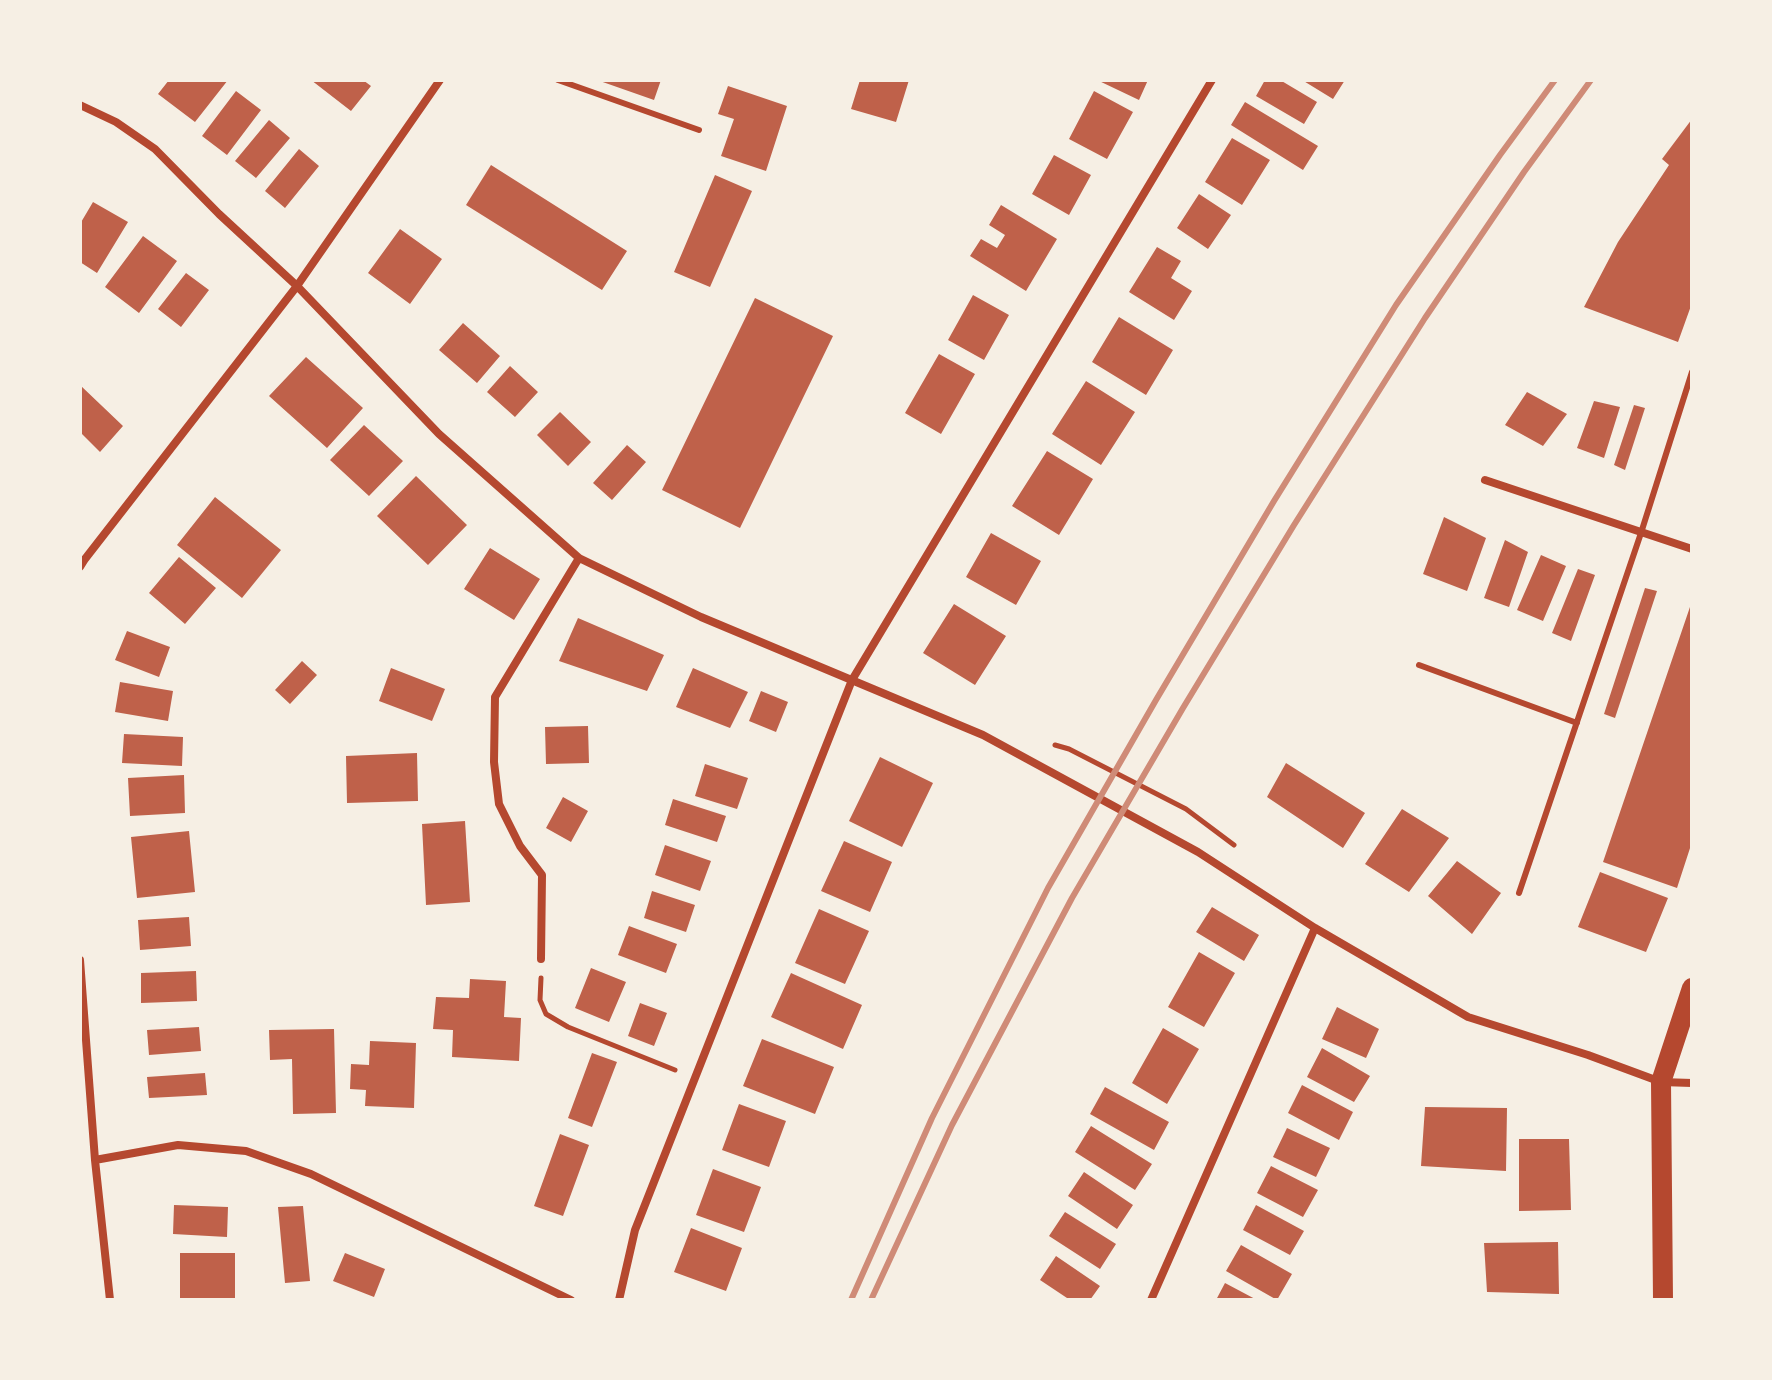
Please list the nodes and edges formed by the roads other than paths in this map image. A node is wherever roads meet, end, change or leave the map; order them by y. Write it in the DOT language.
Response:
graph roads {
  1 [pos="440,80"];
  2 [pos="558,80"];
  3 [pos="1212,80"];
  4 [pos="80,105"];
  5 [pos="699,130"];
  6 [pos="297,286"];
  7 [pos="1692,372"];
  8 [pos="1485,480"];
  9 [pos="1641,533"];
  10 [pos="1692,549"];
  11 [pos="579,558"];
  12 [pos="80,567"];
  13 [pos="1419,665"];
  14 [pos="852,680"];
  15 [pos="1577,723"];
  16 [pos="1519,893"];
  17 [pos="1315,928"];
  18 [pos="541,959"];
  19 [pos="80,960"];
  20 [pos="1692,988"];
  21 [pos="1661,1082"];
  22 [pos="1692,1083"];
  23 [pos="95,1160"];
  24 [pos="110,1300"];
  25 [pos="571,1300"];
  26 [pos="619,1300"];
  27 [pos="1151,1300"];
  28 [pos="1663,1300"];
  1 -- 6 [label="street"];
  2 -- 5 [label="lane"];
  3 -- 14 [label="street"];
  4 -- 6 [label="street"];
  6 -- 11 [label="street"];
  6 -- 12 [label="street"];
  7 -- 9 [label="lane"];
  8 -- 9 [label="street"];
  9 -- 10 [label="street"];
  9 -- 15 [label="lane"];
  11 -- 14 [label="street"];
  11 -- 18 [label="street"];
  13 -- 15 [label="lane"];
  14 -- 17 [label="street"];
  14 -- 26 [label="street"];
  15 -- 16 [label="lane"];
  17 -- 21 [label="street"];
  17 -- 27 [label="street"];
  19 -- 23 [label="street"];
  20 -- 21 [label="main road"];
  21 -- 22 [label="street"];
  21 -- 28 [label="main road"];
  23 -- 24 [label="street"];
  23 -- 25 [label="street"];
}
